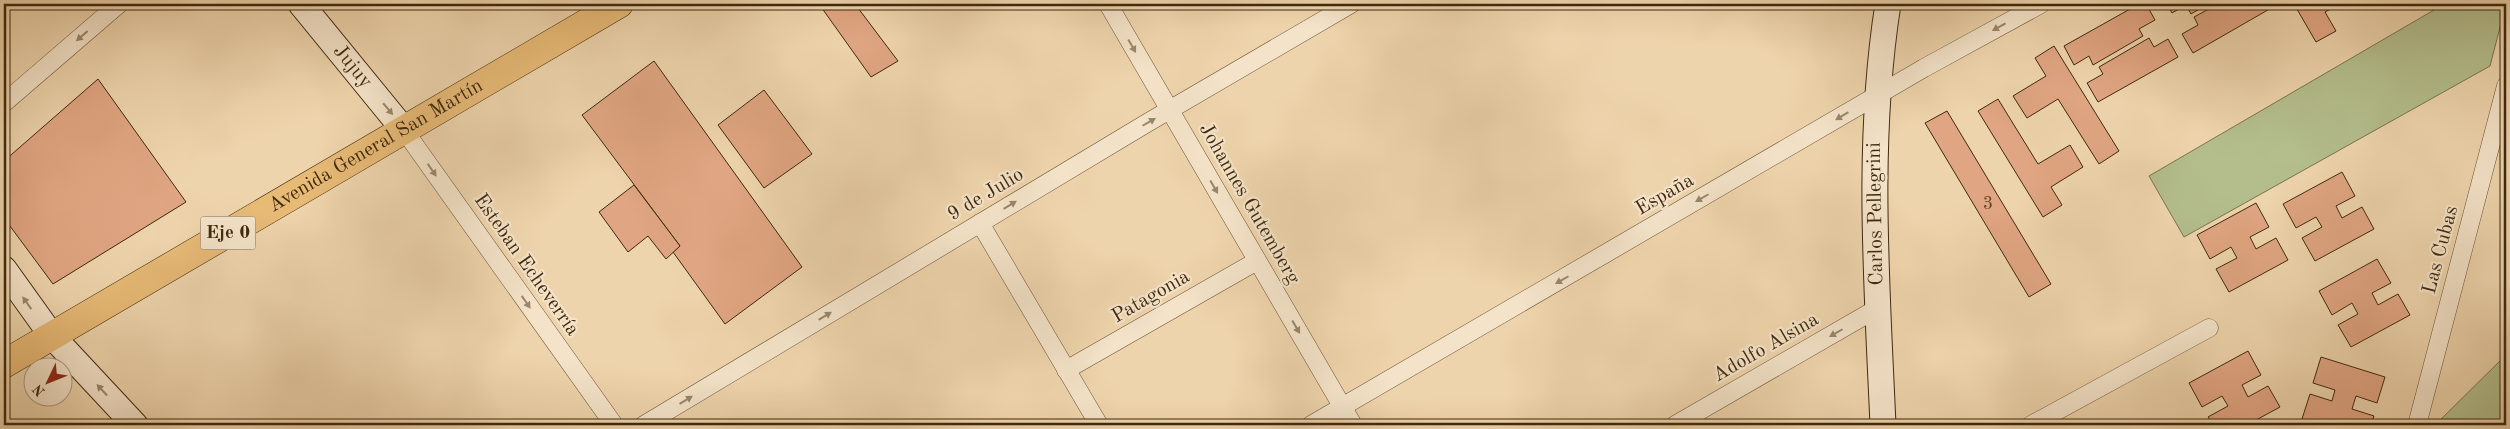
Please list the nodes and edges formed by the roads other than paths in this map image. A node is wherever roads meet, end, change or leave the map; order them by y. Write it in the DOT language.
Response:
graph roads {
  1 [pos="119,4"];
  2 [pos="301,4"];
  3 [pos="619,4"];
  4 [pos="1108,4"];
  5 [pos="1351,4"];
  6 [pos="1888,4"];
  7 [pos="2041,4"];
  8 [pos="2506,86"];
  9 [pos="1876,96"];
  10 [pos="4,103"];
  11 [pos="1170,110"];
  12 [pos="404,130"];
  13 [pos="980,223"];
  14 [pos="1257,261"];
  15 [pos="4,269"];
  16 [pos="1878,308"];
  17 [pos="2209,328"];
  18 [pos="52,336"];
  19 [pos="4,364"];
  20 [pos="1066,370"];
  21 [pos="1343,407"];
  22 [pos="135,425"];
  23 [pos="614,425"];
  24 [pos="644,425"];
  25 [pos="1099,425"];
  26 [pos="1311,425"];
  27 [pos="1353,425"];
  28 [pos="1675,425"];
  29 [pos="1883,425"];
  30 [pos="2031,425"];
  31 [pos="2417,425"];
  1 -- 10 [label="street, one-way"];
  2 -- 12 [label="street, Jujuy, one-way"];
  3 -- 12 [label="main road, Avenida General San Martín / Eje 0"];
  4 -- 11 [label="street, Johannes Gutemberg, one-way"];
  5 -- 11 [label="street, 9 de Julio"];
  6 -- 9 [label="street, Carlos Pellegrini"];
  7 -- 9 [label="street, España, one-way"];
  8 -- 31 [label="street, Las Cubas"];
  9 -- 16 [label="street, Carlos Pellegrini"];
  9 -- 21 [label="street, España, one-way"];
  13 -- 11 [label="street, 9 de Julio, one-way"];
  11 -- 14 [label="street, Johannes Gutemberg, one-way"];
  12 -- 18 [label="main road, Avenida General San Martín / Eje 0"];
  12 -- 23 [label="street, Esteban Echeverría, one-way"];
  13 -- 20 [label="street"];
  24 -- 13 [label="street, 9 de Julio, one-way"];
  14 -- 20 [label="street, Patagonia"];
  14 -- 21 [label="street, Johannes Gutemberg, one-way"];
  18 -- 15 [label="street, one-way"];
  16 -- 28 [label="street, Adolfo Alsina, one-way"];
  16 -- 29 [label="street, Carlos Pellegrini"];
  17 -- 30 [label="street"];
  18 -- 19 [label="main road, Avenida General San Martín / Eje 0"];
  22 -- 18 [label="street, one-way"];
  20 -- 25 [label="street"];
  21 -- 26 [label="street, España"];
  21 -- 27 [label="street, Johannes Gutemberg"];
}
